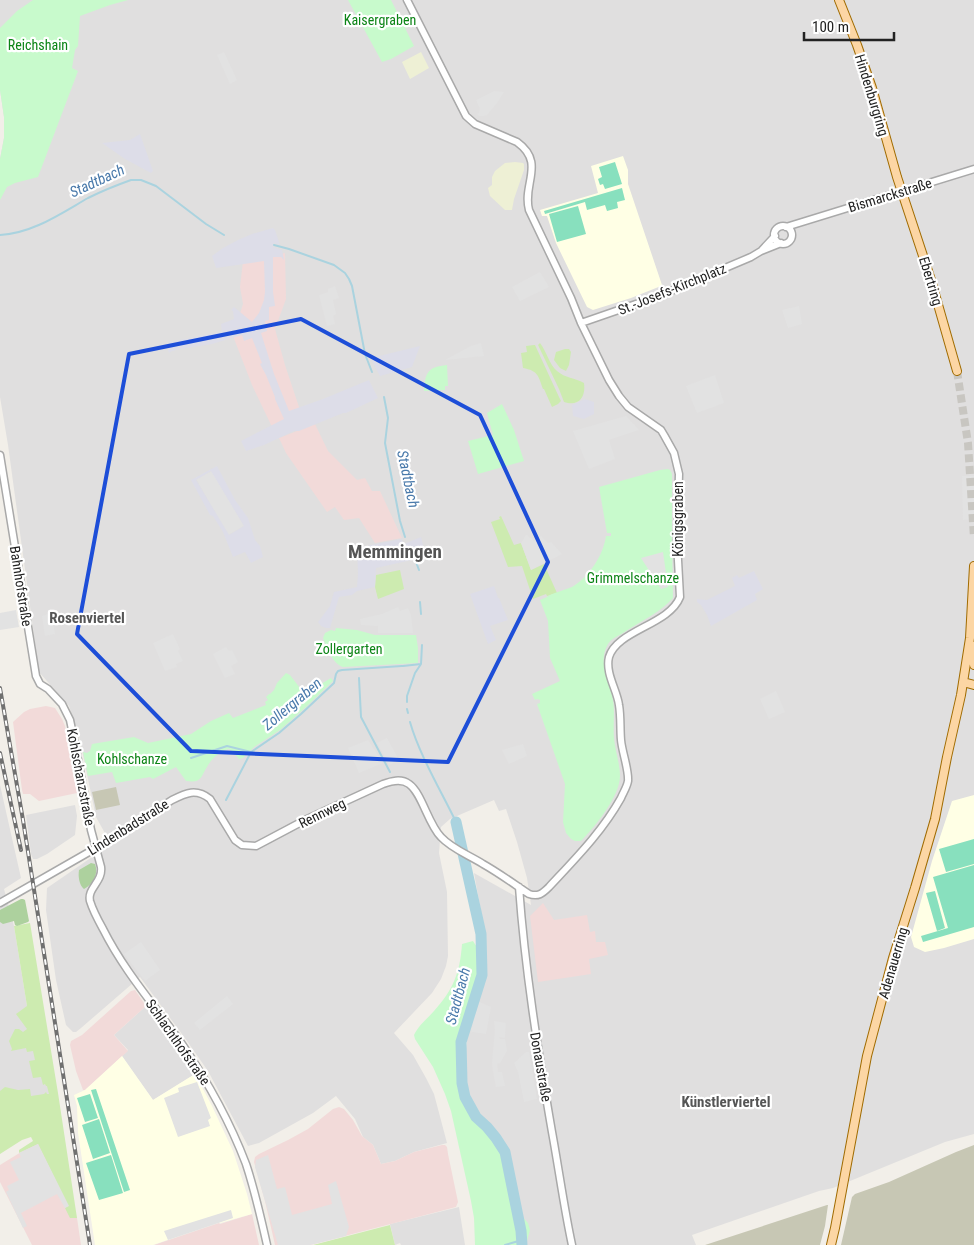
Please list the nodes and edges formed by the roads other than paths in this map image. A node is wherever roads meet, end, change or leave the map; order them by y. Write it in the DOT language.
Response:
graph roads {
  1 [pos="407,0"];
  2 [pos="839,0"];
  3 [pos="974,169"];
  4 [pos="902,191"];
  5 [pos="806,222"];
  6 [pos="786,227"];
  7 [pos="792,234"];
  8 [pos="775,236"];
  9 [pos="781,243"];
  10 [pos="761,251"];
  11 [pos="581,323"];
  12 [pos="957,371"];
  13 [pos="0,455"];
  14 [pos="974,566"];
  15 [pos="970,638"];
  16 [pos="974,664"];
  17 [pos="963,682"];
  18 [pos="974,685"];
  19 [pos="42,686"];
  20 [pos="242,845"];
  21 [pos="452,847"];
  22 [pos="96,848"];
  23 [pos="519,887"];
  24 [pos="0,903"];
  25 [pos="267,1245"];
  26 [pos="572,1245"];
  27 [pos="831,1245"];
  1 -- 11 [label="street"];
  2 -- 4 [label="main road, Hindenburgring"];
  3 -- 4 [label="street, Bismarckstraße"];
  4 -- 5 [label="street, Bismarckstraße"];
  4 -- 12 [label="main road, Ebertring"];
  5 -- 6 [label="street, Bismarckstraße"];
  5 -- 7 [label="street, Bismarckstraße"];
  6 -- 7 [label="street"];
  6 -- 8 [label="street, Bismarckstraße"];
  7 -- 9 [label="street, Bismarckstraße"];
  8 -- 9 [label="street"];
  8 -- 10 [label="street, St.-Josefs-Kirchplatz"];
  9 -- 10 [label="street, St.-Josefs-Kirchplatz"];
  10 -- 11 [label="street, St.-Josefs-Kirchplatz"];
  11 -- 23 [label="street, Königsgraben"];
  13 -- 19 [label="street, Bahnhofstraße"];
  14 -- 15 [label="main road"];
  15 -- 16 [label="main road"];
  15 -- 17 [label="main road"];
  17 -- 18 [label="main road"];
  17 -- 27 [label="main road, Adenauerring"];
  19 -- 22 [label="street, Kohlschanzstraße"];
  20 -- 21 [label="street, Rennweg"];
  20 -- 22 [label="street, Lindenbadstraße"];
  21 -- 23 [label="street, Königsgraben"];
  22 -- 24 [label="street, Lindenbadstraße"];
  22 -- 25 [label="street, Schlachthofstraße"];
  23 -- 26 [label="street, Donaustraße"];
}
